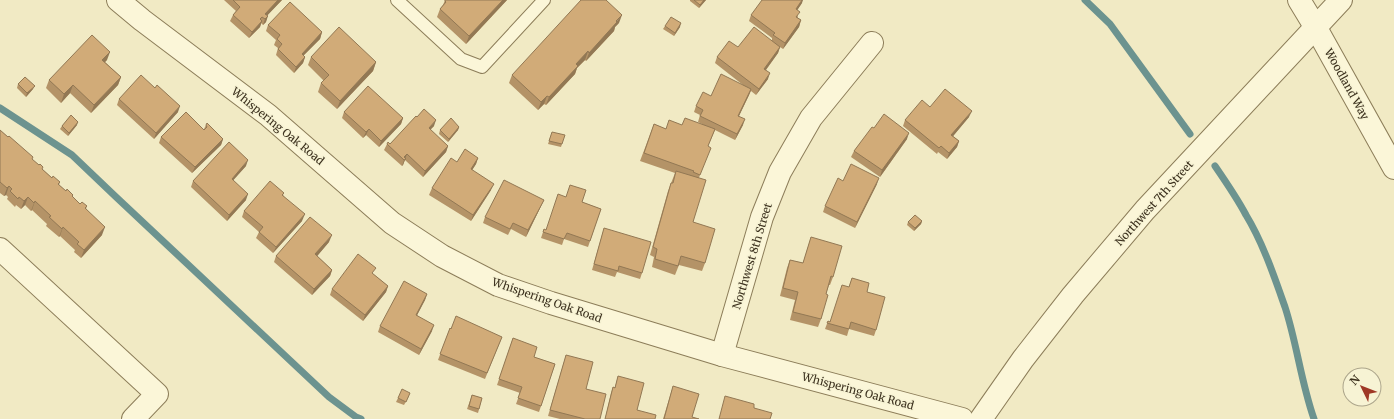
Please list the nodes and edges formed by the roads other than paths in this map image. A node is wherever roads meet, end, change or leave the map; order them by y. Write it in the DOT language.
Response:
graph roads {
  1 [pos="118,0"];
  2 [pos="397,0"];
  3 [pos="544,0"];
  4 [pos="1299,0"];
  5 [pos="1341,0"];
  6 [pos="1316,28"];
  7 [pos="872,43"];
  8 [pos="1394,168"];
  9 [pos="0,249"];
  10 [pos="722,354"];
  11 [pos="133,419"];
  12 [pos="962,419"];
  13 [pos="981,419"];
  1 -- 10 [label="street, Whispering Oak Road"];
  2 -- 3 [label="lane"];
  4 -- 6 [label="street, Woodland Way"];
  5 -- 6 [label="street, Northwest 7th Street"];
  6 -- 8 [label="street, Woodland Way"];
  6 -- 13 [label="street, Northwest 7th Street"];
  7 -- 10 [label="street, Northwest 8th Street"];
  9 -- 11 [label="street"];
  10 -- 12 [label="street, Whispering Oak Road"];
}
